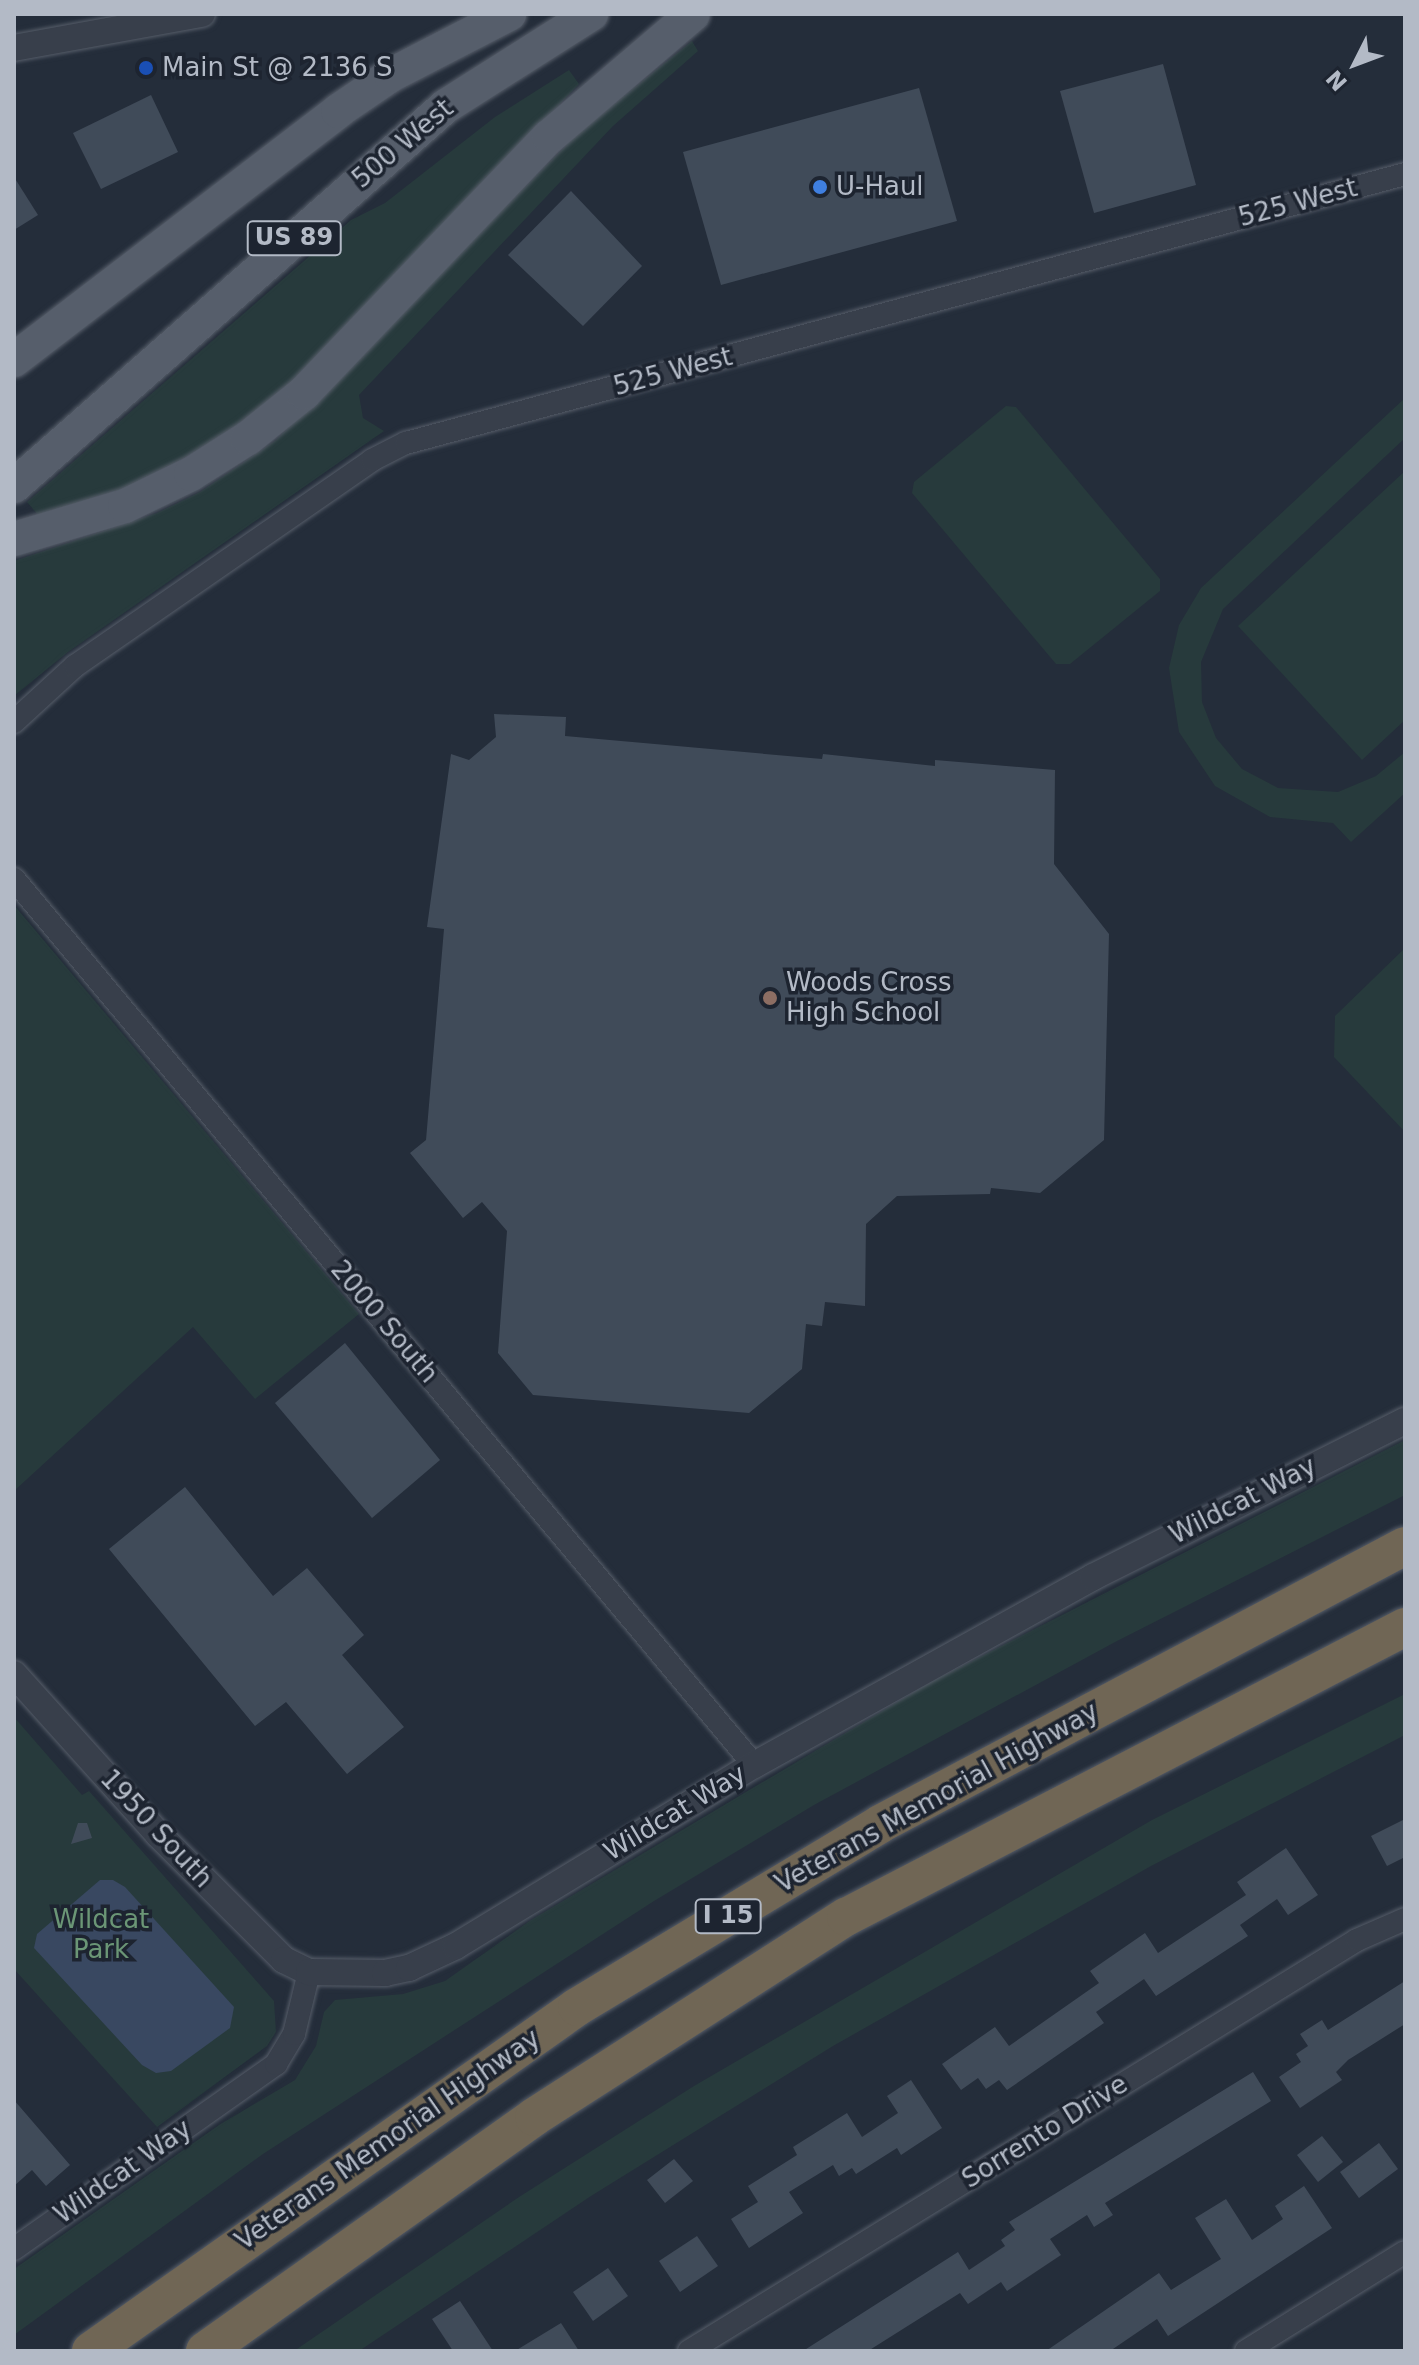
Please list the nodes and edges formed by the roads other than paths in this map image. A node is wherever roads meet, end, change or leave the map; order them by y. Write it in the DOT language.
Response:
graph roads {
  1 [pos="202,14"];
  2 [pos="509,14"];
  3 [pos="591,14"];
  4 [pos="693,14"];
  5 [pos="14,48"];
  6 [pos="1405,174"];
  7 [pos="14,360"];
  8 [pos="14,486"];
  9 [pos="14,539"];
  10 [pos="14,722"];
  11 [pos="14,879"];
  12 [pos="1405,1421"];
  13 [pos="1405,1546"];
  14 [pos="1405,1627"];
  15 [pos="14,1674"];
  16 [pos="754,1765"];
  17 [pos="1405,1919"];
  18 [pos="309,1972"];
  19 [pos="14,2249"];
  20 [pos="1405,2252"];
  21 [pos="91,2351"];
  22 [pos="205,2351"];
  23 [pos="689,2351"];
  24 [pos="1246,2351"];
  1 -- 5 [label="street"];
  2 -- 7 [label="main road"];
  3 -- 8 [label="main road, 500 West / US 89"];
  4 -- 9 [label="main road"];
  6 -- 10 [label="street, 525 West"];
  11 -- 16 [label="street, 2000 South"];
  12 -- 16 [label="street, Wildcat Way"];
  13 -- 21 [label="highway, Veterans Memorial Highway / I 15"];
  14 -- 22 [label="highway, I 15"];
  15 -- 18 [label="street, 1950 South"];
  16 -- 18 [label="street, Wildcat Way"];
  17 -- 23 [label="street, Sorrento Drive"];
  18 -- 19 [label="street, Wildcat Way"];
  20 -- 24 [label="street"];
}
